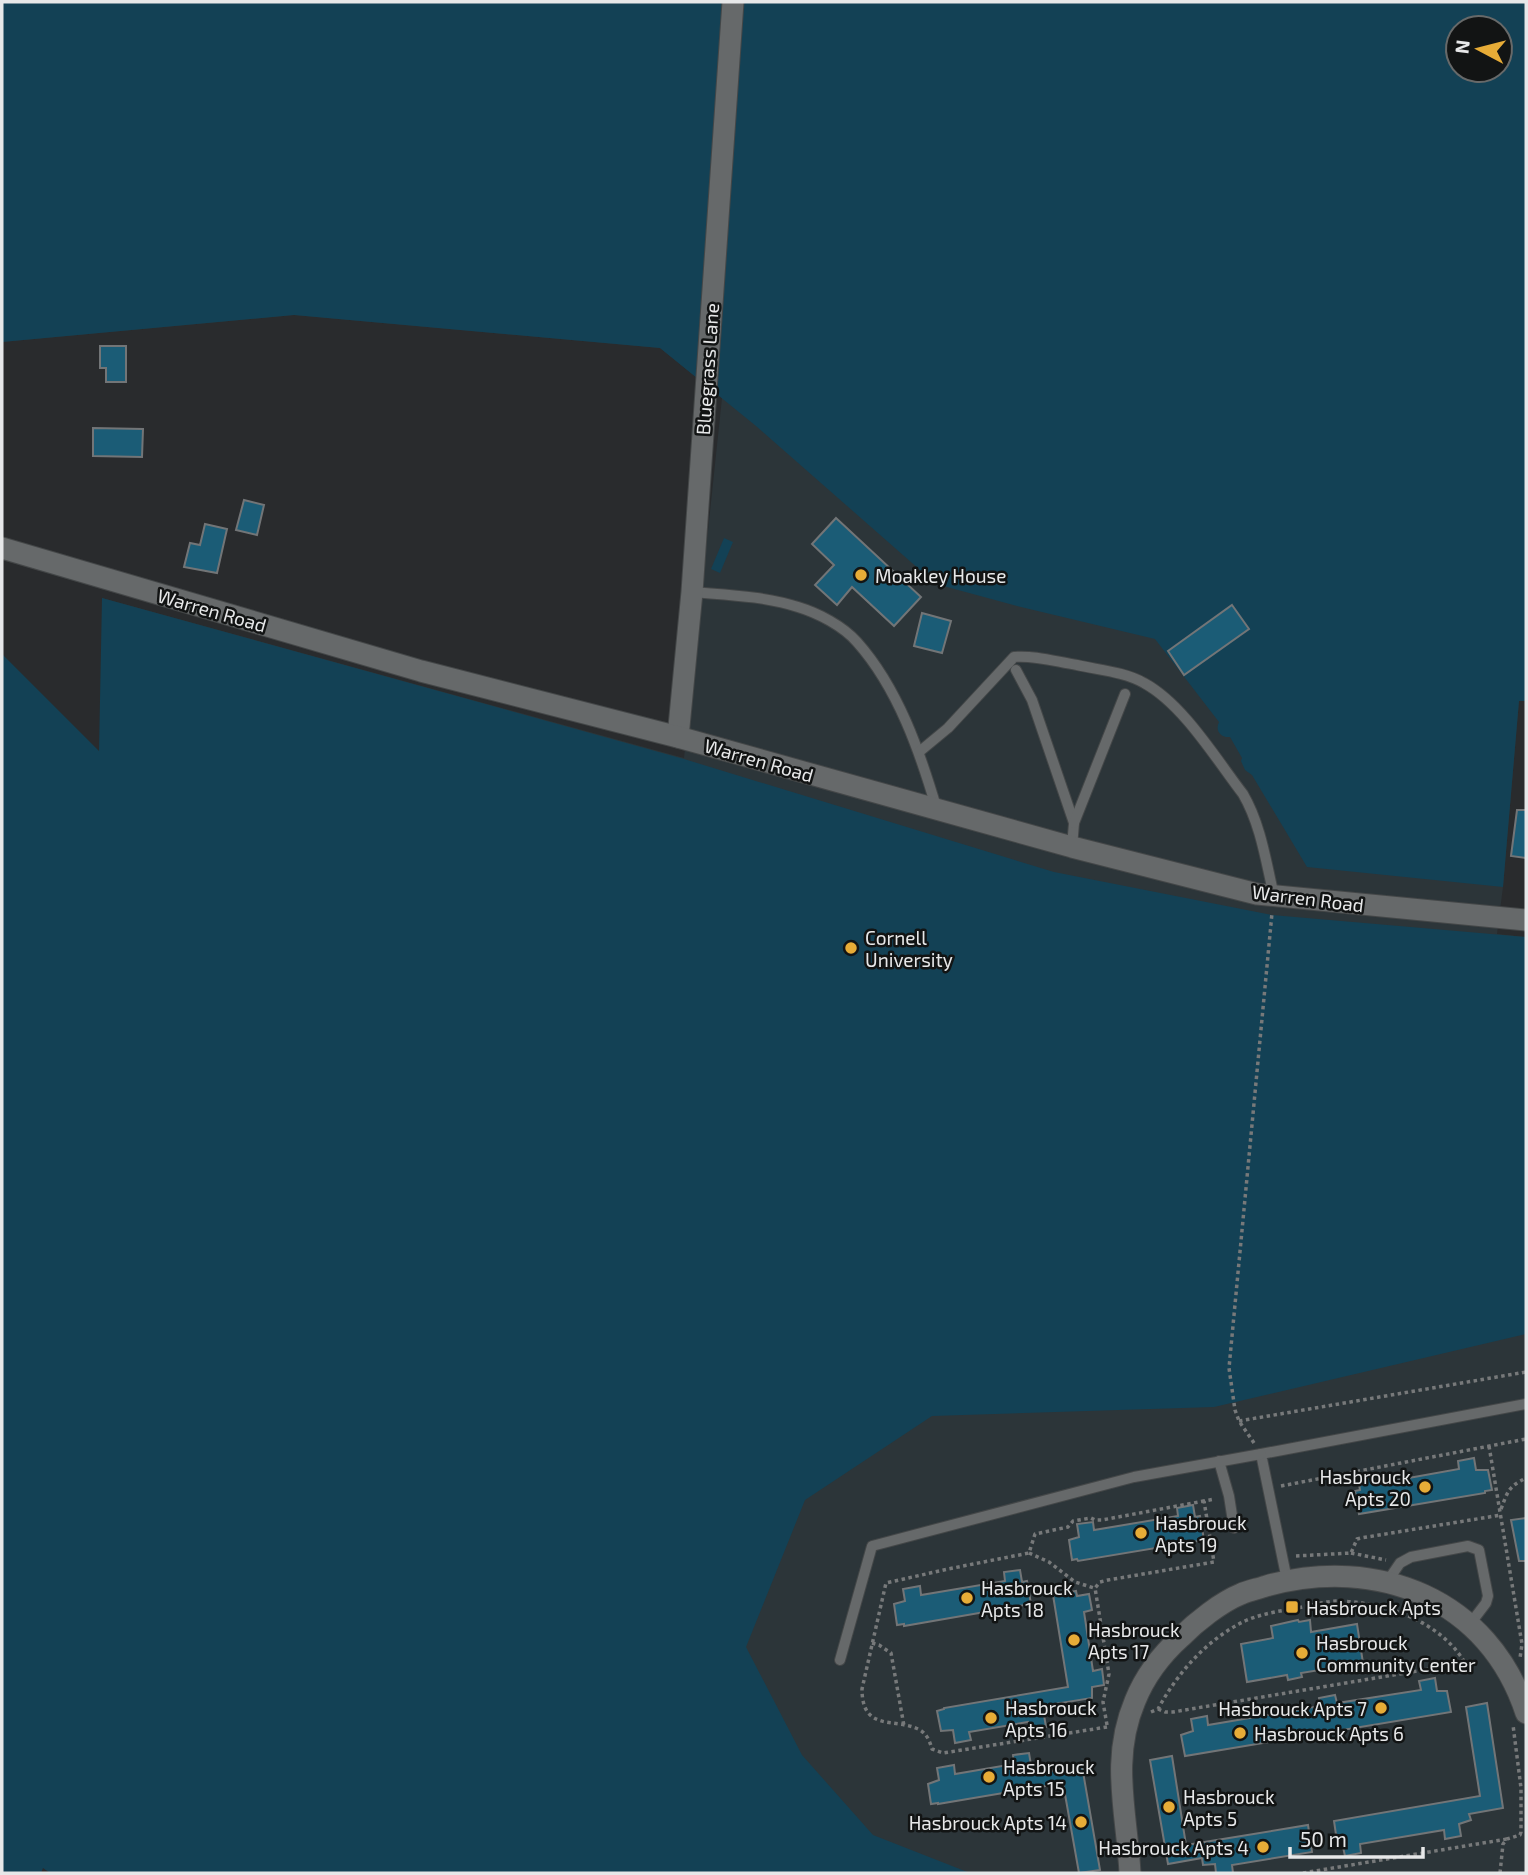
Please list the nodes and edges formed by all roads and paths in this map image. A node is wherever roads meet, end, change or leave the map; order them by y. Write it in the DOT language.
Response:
graph roads {
  1 [pos="733,2"];
  2 [pos="2,548"];
  3 [pos="692,592"];
  4 [pos="1016,670"];
  5 [pos="1125,694"];
  6 [pos="678,737"];
  7 [pos="919,752"];
  8 [pos="937,810"];
  9 [pos="1074,823"];
  10 [pos="1072,847"];
  11 [pos="1274,896"];
  12 [pos="1526,920"];
  13 [pos="1526,1372"];
  14 [pos="1526,1404"];
  15 [pos="1239,1421"];
  16 [pos="1489,1446"];
  17 [pos="1261,1454"];
  18 [pos="1219,1461"];
  19 [pos="1526,1478"];
  20 [pos="1204,1501"];
  21 [pos="1501,1513"];
  22 [pos="1234,1528"];
  23 [pos="1293,1552"];
  24 [pos="1029,1553"];
  25 [pos="1351,1553"];
  26 [pos="1401,1563"];
  27 [pos="1287,1580"];
  28 [pos="1387,1582"];
  29 [pos="1095,1588"];
  30 [pos="1470,1624"];
  31 [pos="872,1643"];
  32 [pos="840,1660"];
  33 [pos="1483,1662"];
  34 [pos="1518,1662"];
  35 [pos="1465,1663"];
  36 [pos="1158,1709"];
  37 [pos="1518,1715"];
  38 [pos="1142,1716"];
  39 [pos="904,1726"];
  40 [pos="1107,1727"];
  41 [pos="1520,1835"];
  42 [pos="1526,1835"];
  43 [pos="1507,1839"];
  44 [pos="1130,1873"];
  45 [pos="1306,1873"];
  46 [pos="1500,1873"];
  1 -- 3 [label="street, Bluegrass Lane"];
  2 -- 6 [label="street, Warren Road"];
  3 -- 6 [label="street, Bluegrass Lane"];
  3 -- 7 [label="lane"];
  4 -- 9 [label="lane"];
  5 -- 9 [label="lane"];
  6 -- 8 [label="street, Warren Road"];
  7 -- 8 [label="lane"];
  7 -- 11 [label="lane"];
  8 -- 10 [label="street, Warren Road"];
  9 -- 10 [label="lane"];
  10 -- 11 [label="street, Warren Road"];
  11 -- 12 [label="street, Warren Road"];
  11 -- 15 [label="path"];
  13 -- 15 [label="path"];
  14 -- 17 [label="lane"];
  15 -- 17 [label="path"];
  16 -- 21 [label="path"];
  17 -- 18 [label="lane"];
  17 -- 27 [label="lane"];
  18 -- 22 [label="lane"];
  18 -- 32 [label="lane"];
  19 -- 21 [label="path"];
  20 -- 24 [label="path"];
  21 -- 25 [label="path"];
  21 -- 34 [label="path"];
  23 -- 25 [label="path"];
  24 -- 29 [label="path"];
  24 -- 31 [label="path"];
  25 -- 26 [label="path"];
  26 -- 28 [label="lane"];
  26 -- 30 [label="lane"];
  27 -- 28 [label="street"];
  27 -- 44 [label="street"];
  28 -- 30 [label="street"];
  30 -- 37 [label="street"];
  31 -- 39 [label="path"];
  31 -- 39 [label="path"];
  33 -- 35 [label="path"];
  35 -- 36 [label="path"];
  35 -- 36 [label="path"];
  36 -- 38 [label="path"];
  37 -- 41 [label="path"];
  39 -- 40 [label="path"];
  41 -- 42 [label="path"];
  41 -- 43 [label="path"];
  43 -- 45 [label="path"];
  43 -- 46 [label="path"];
}
